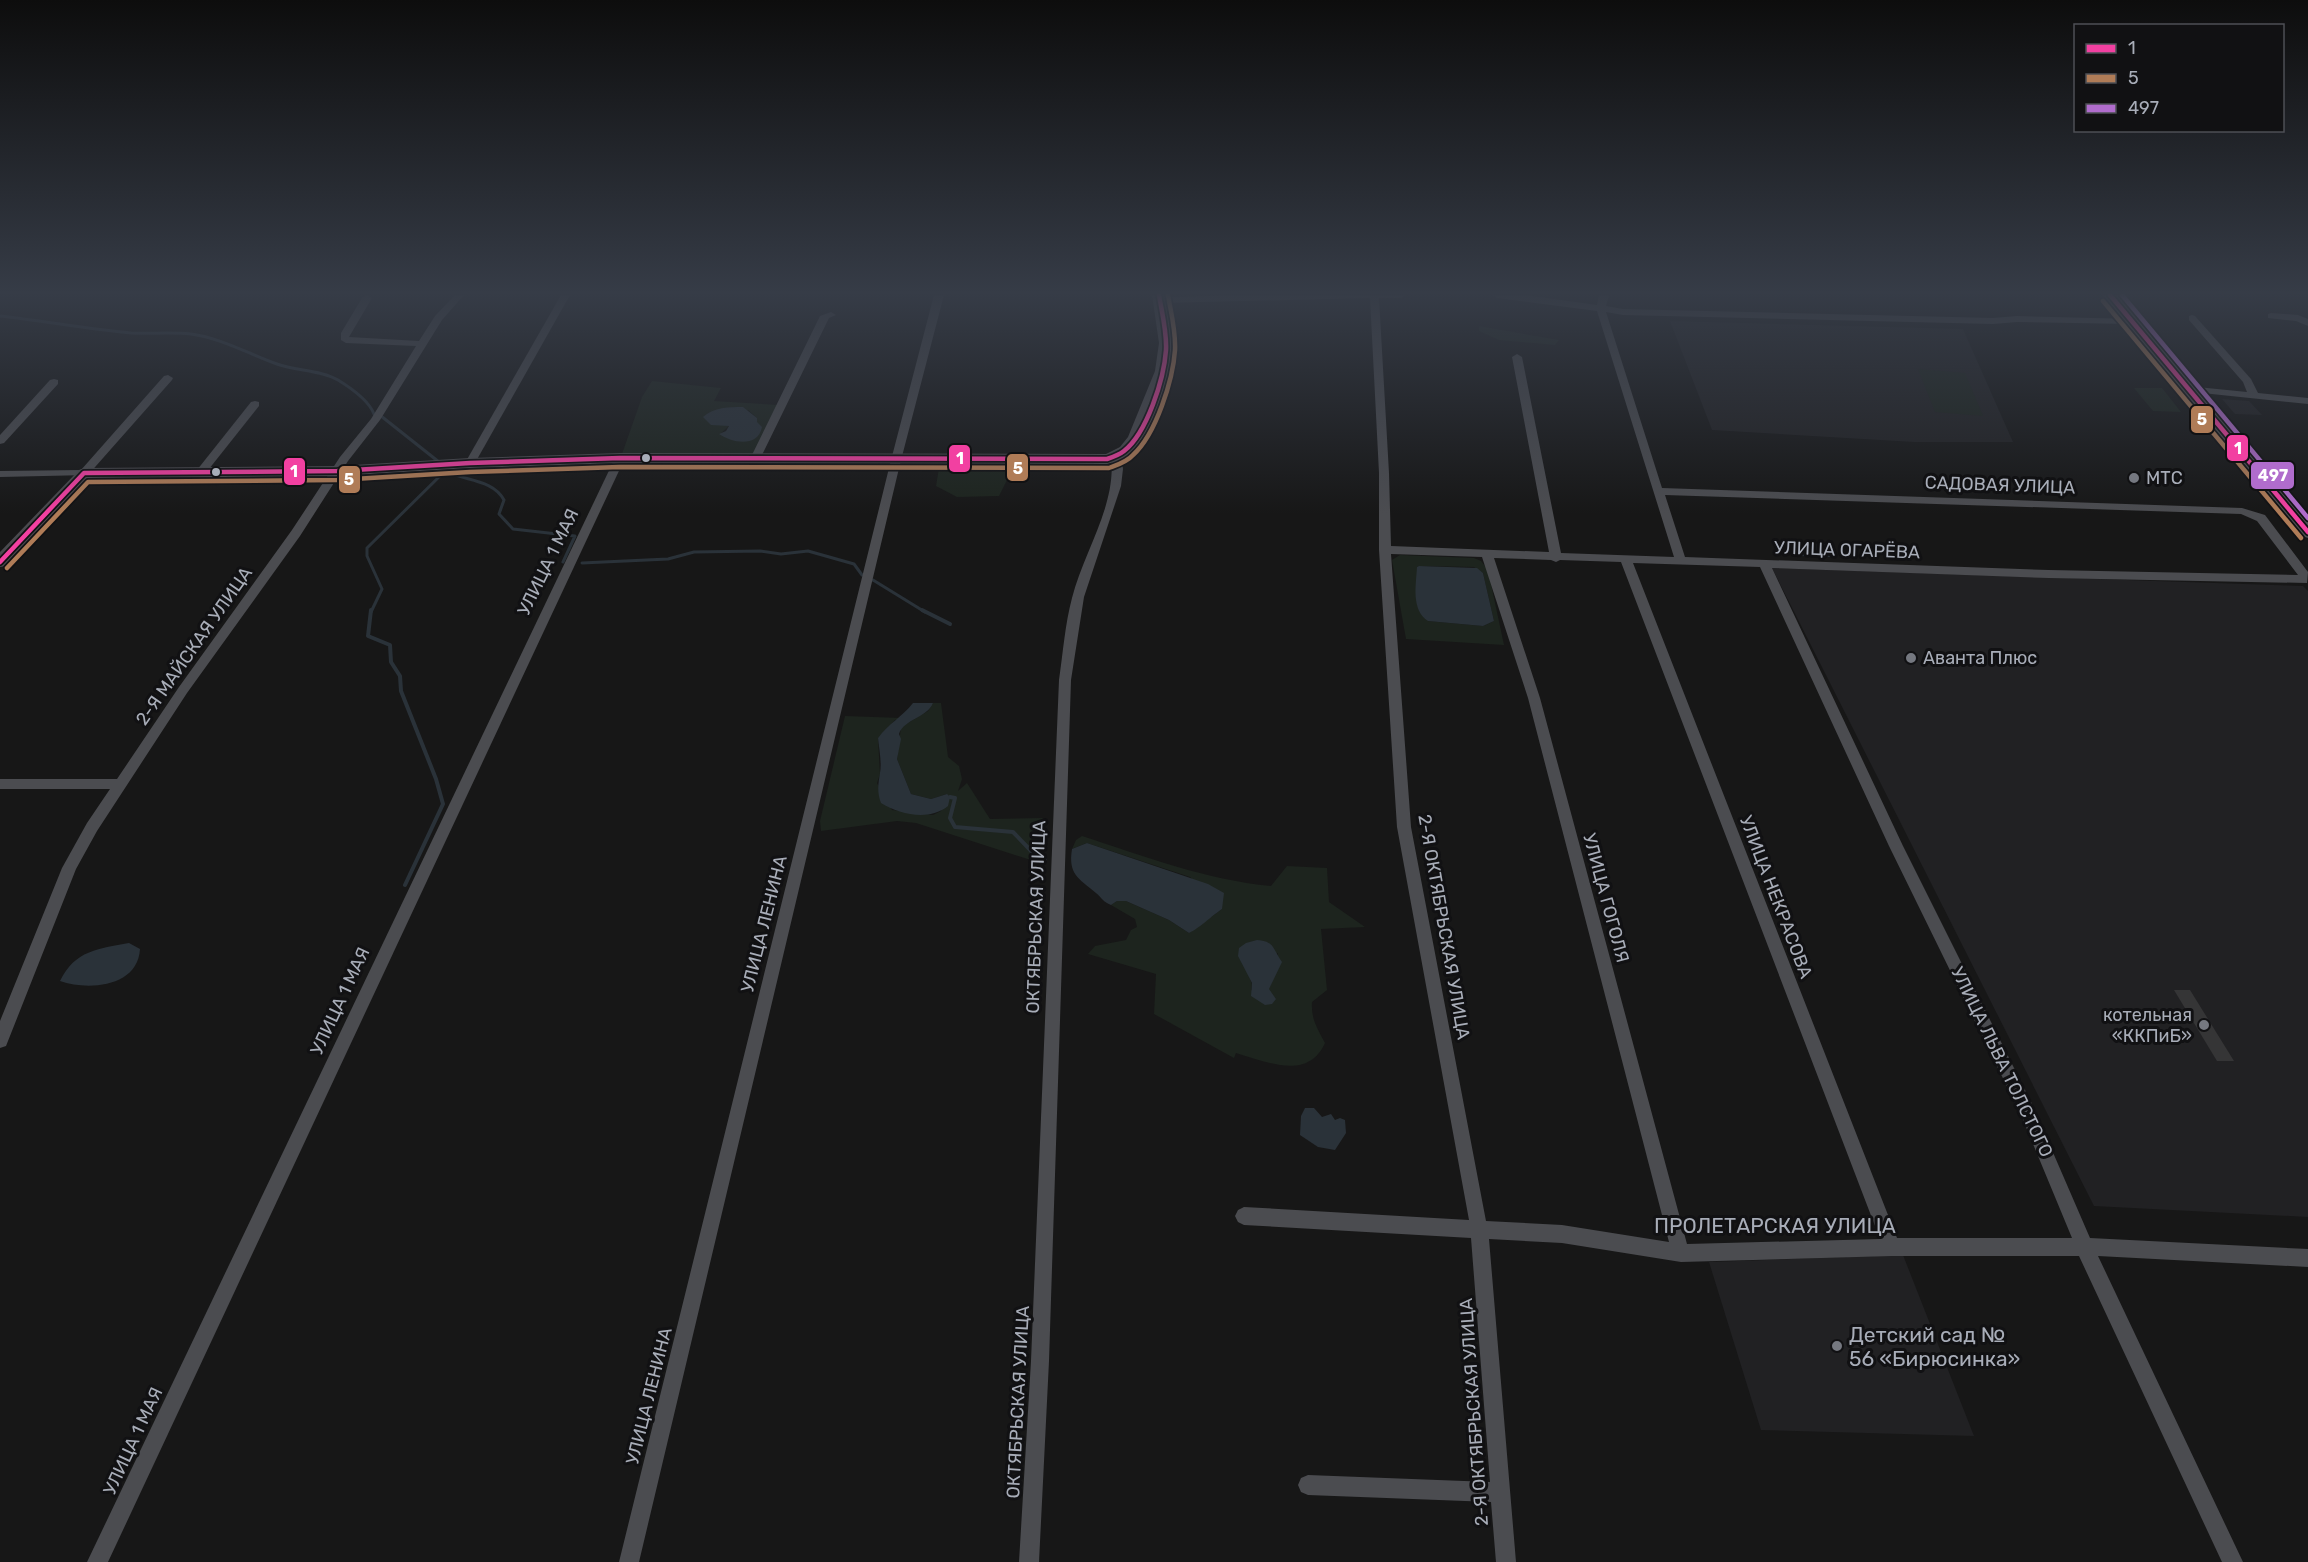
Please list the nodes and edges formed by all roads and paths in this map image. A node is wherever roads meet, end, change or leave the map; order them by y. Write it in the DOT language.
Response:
graph roads {
  1 [pos="408,368"];
  2 [pos="524,368"];
  3 [pos="800,368"];
  4 [pos="920,368"];
  5 [pos="1162,368"];
  6 [pos="1378,368"];
  7 [pos="1519,368"];
  8 [pos="1620,368"];
  9 [pos="2170,368"];
  10 [pos="2236,368"];
  11 [pos="168,378"];
  12 [pos="54,382"];
  13 [pos="2187,389"];
  14 [pos="2254,396"];
  15 [pos="2308,401"];
  16 [pos="255,404"];
  17 [pos="0,441"];
  18 [pos="1116,456"];
  19 [pos="620,458"];
  20 [pos="897,458"];
  21 [pos="755,459"];
  22 [pos="470,463"];
  23 [pos="337,471"];
  24 [pos="201,472"];
  25 [pos="84,473"];
  26 [pos="0,474"];
  27 [pos="1660,491"];
  28 [pos="2308,532"];
  29 [pos="1385,550"];
  30 [pos="1487,555"];
  31 [pos="1557,558"];
  32 [pos="1626,560"];
  33 [pos="0,562"];
  34 [pos="1681,562"];
  35 [pos="1765,565"];
  36 [pos="2307,579"];
  37 [pos="0,783"];
  38 [pos="118,784"];
  39 [pos="0,1041"];
  40 [pos="1244,1216"];
  41 [pos="1479,1229"];
  42 [pos="1892,1247"];
  43 [pos="2084,1247"];
  44 [pos="1681,1253"];
  45 [pos="2308,1258"];
  46 [pos="1308,1485"];
  47 [pos="1500,1492"];
  48 [pos="97,1562"];
  49 [pos="629,1562"];
  50 [pos="1029,1562"];
  51 [pos="1506,1562"];
  52 [pos="2233,1562"];
  1 -- 23 [label="street, 2-Я МАЙСКАЯ УЛИЦА"];
  2 -- 22 [label="street"];
  3 -- 21 [label="street"];
  4 -- 20 [label="street, УЛИЦА ЛЕНИНА"];
  5 -- 18 [label="street"];
  6 -- 29 [label="street, 2-Я ОКТЯБРЬСКАЯ УЛИЦА"];
  7 -- 31 [label="street"];
  8 -- 27 [label="street"];
  9 -- 13 [label="main road"];
  10 -- 14 [label="street"];
  11 -- 25 [label="street"];
  12 -- 17 [label="street"];
  13 -- 14 [label="street"];
  13 -- 28 [label="main road"];
  14 -- 15 [label="street"];
  16 -- 24 [label="street"];
  18 -- 20 [label="street"];
  18 -- 50 [label="street, ОКТЯБРЬСКАЯ УЛИЦА"];
  19 -- 21 [label="street"];
  19 -- 22 [label="street"];
  19 -- 48 [label="street, УЛИЦА 1 МАЯ"];
  20 -- 21 [label="street"];
  20 -- 49 [label="street, УЛИЦА ЛЕНИНА"];
  22 -- 23 [label="street"];
  23 -- 24 [label="street"];
  23 -- 38 [label="street, 2-Я МАЙСКАЯ УЛИЦА"];
  24 -- 25 [label="street"];
  25 -- 26 [label="street"];
  25 -- 33 [label="street"];
  27 -- 34 [label="street"];
  27 -- 36 [label="street, САДОВАЯ УЛИЦА"];
  29 -- 30 [label="street, УЛИЦА ОГАРЁВА"];
  29 -- 41 [label="street, 2-Я ОКТЯБРЬСКАЯ УЛИЦА"];
  30 -- 31 [label="street, УЛИЦА ОГАРЁВА"];
  30 -- 44 [label="street, УЛИЦА ГОГОЛЯ"];
  31 -- 32 [label="street, УЛИЦА ОГАРЁВА"];
  32 -- 34 [label="street, УЛИЦА ОГАРЁВА"];
  32 -- 42 [label="street, УЛИЦА НЕКРАСОВА"];
  34 -- 35 [label="street, УЛИЦА ОГАРЁВА"];
  35 -- 36 [label="street, УЛИЦА ОГАРЁВА"];
  35 -- 43 [label="street, УЛИЦА ЛЬВА ТОЛСТОГО"];
  37 -- 38 [label="street"];
  38 -- 39 [label="street, 2-Я МАЙСКАЯ УЛИЦА"];
  40 -- 41 [label="street, ПРОЛЕТАРСКАЯ УЛИЦА"];
  41 -- 44 [label="street, ПРОЛЕТАРСКАЯ УЛИЦА"];
  41 -- 47 [label="street, 2-Я ОКТЯБРЬСКАЯ УЛИЦА"];
  42 -- 43 [label="street, ПРОЛЕТАРСКАЯ УЛИЦА"];
  42 -- 44 [label="street, ПРОЛЕТАРСКАЯ УЛИЦА"];
  43 -- 45 [label="street, ПРОЛЕТАРСКАЯ УЛИЦА"];
  43 -- 52 [label="street, УЛИЦА ЛЬВА ТОЛСТОГО"];
  46 -- 47 [label="street"];
  47 -- 51 [label="street, 2-Я ОКТЯБРЬСКАЯ УЛИЦА"];
}
